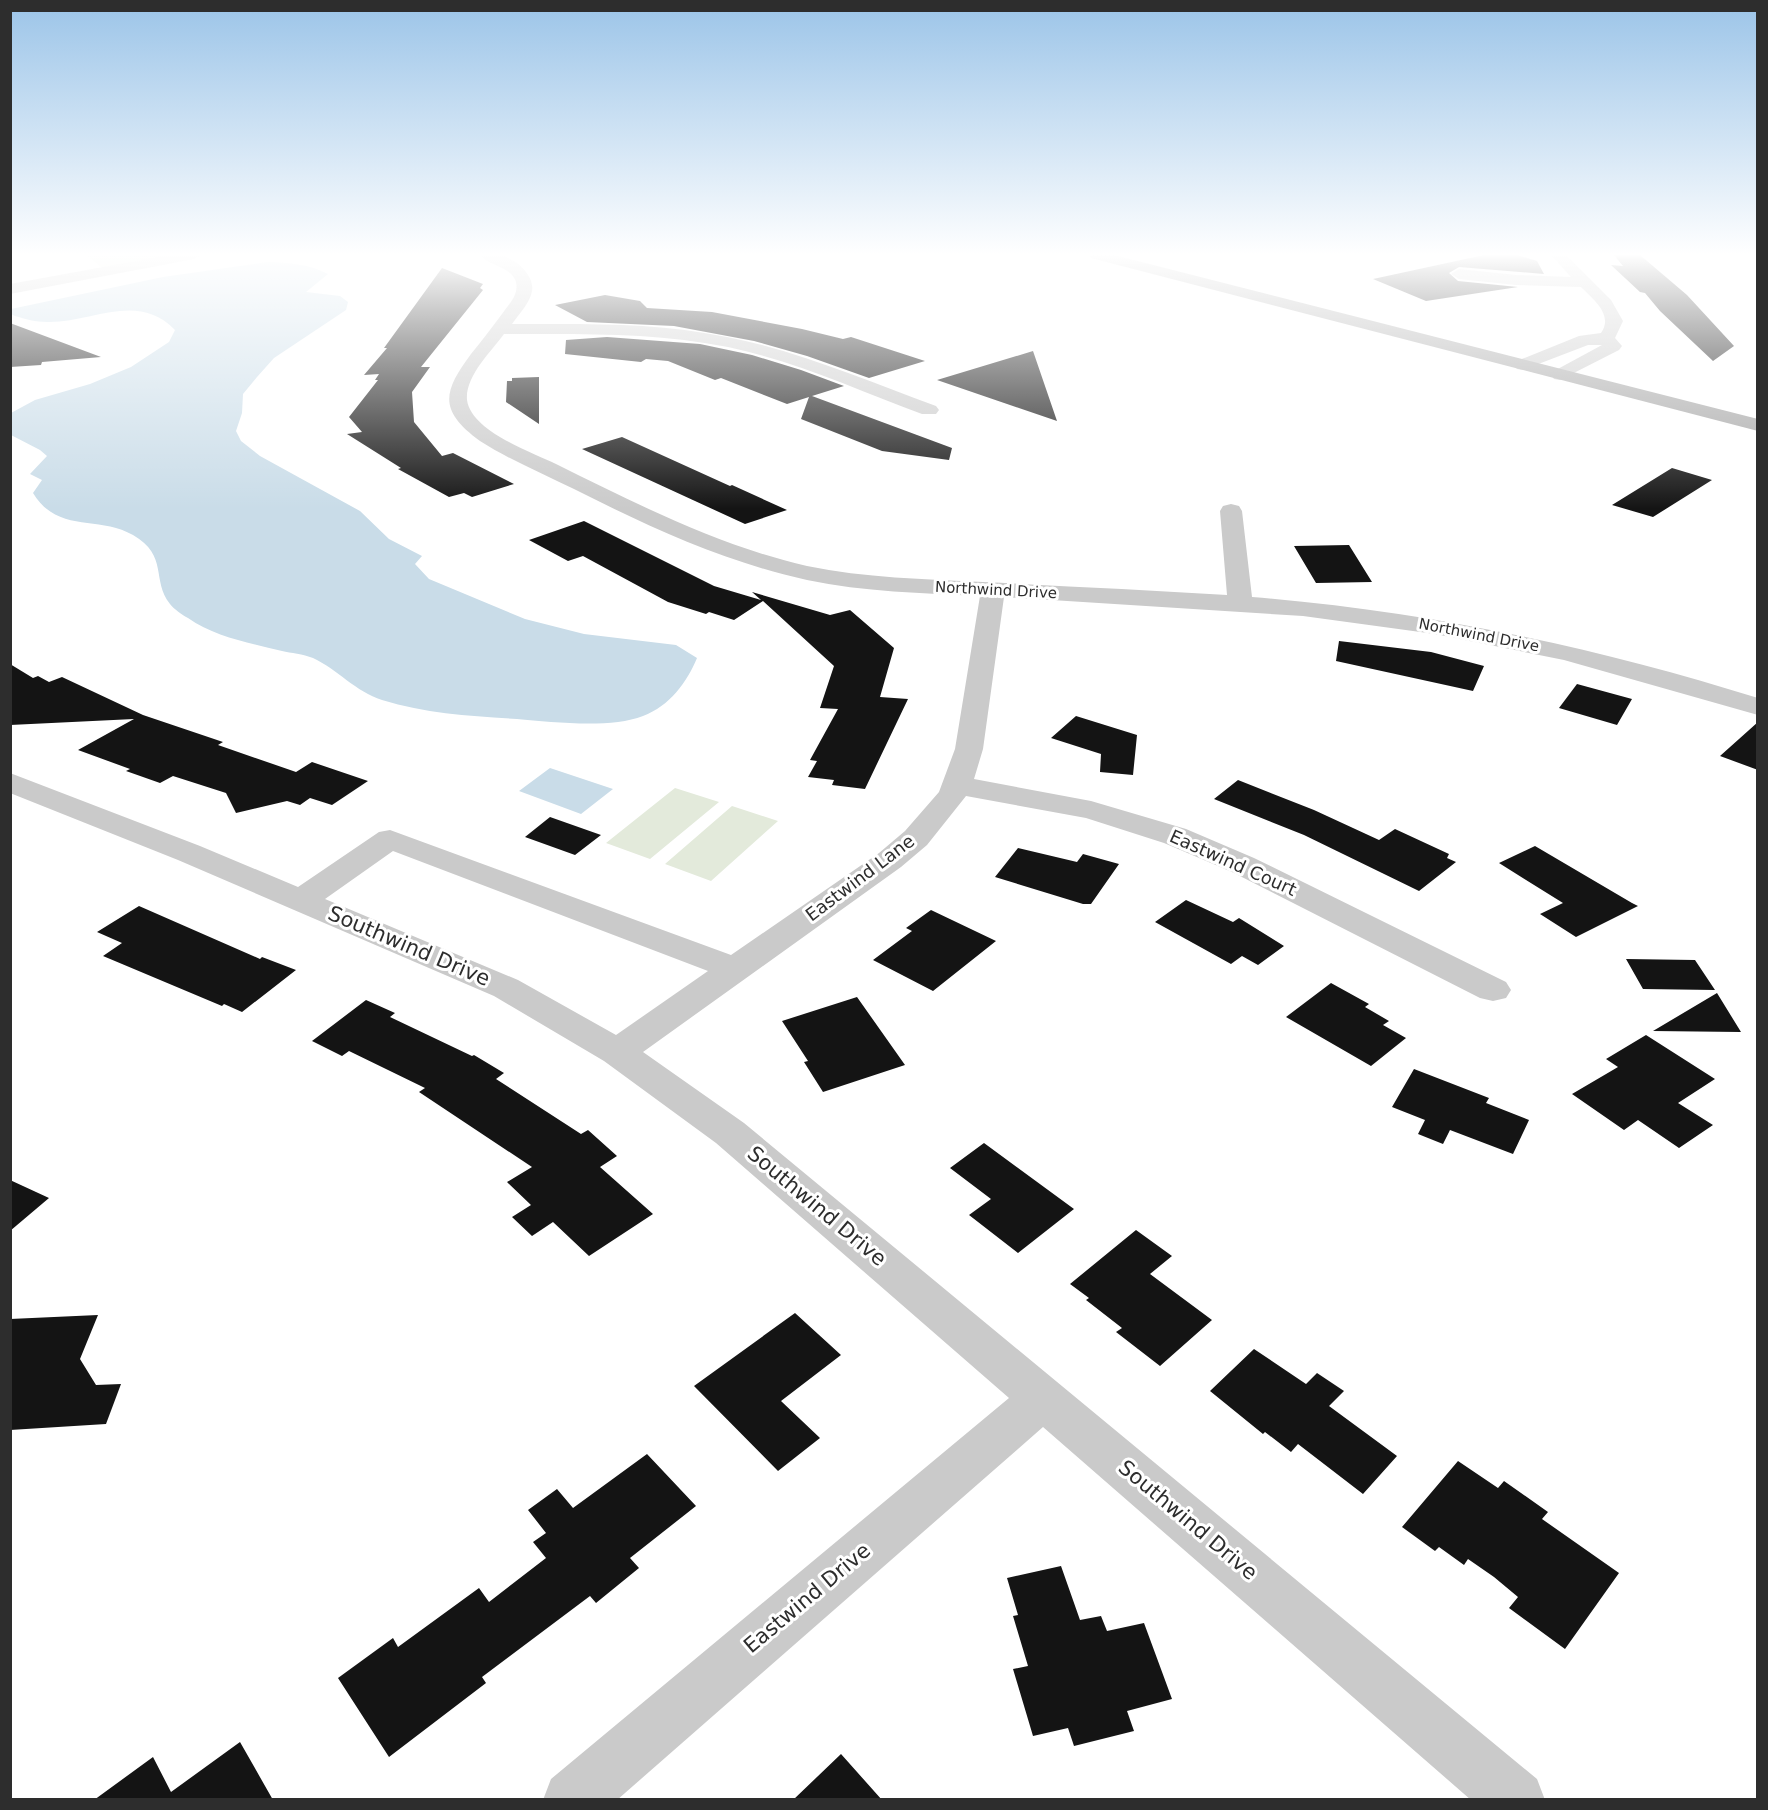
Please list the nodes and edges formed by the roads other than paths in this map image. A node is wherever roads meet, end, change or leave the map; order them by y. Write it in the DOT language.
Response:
graph roads {
  1 [pos="492,339"];
  2 [pos="711,339"];
  3 [pos="1424,339"];
  4 [pos="1596,339"];
  5 [pos="1605,339"];
  6 [pos="1523,365"];
  7 [pos="1560,375"];
  8 [pos="929,410"];
  9 [pos="1758,425"];
  10 [pos="1231,511"];
  11 [pos="993,590"];
  12 [pos="1240,603"];
  13 [pos="1758,707"];
  14 [pos="10,782"];
  15 [pos="956,785"];
  16 [pos="301,900"];
  17 [pos="735,969"];
  18 [pos="1493,990"];
  19 [pos="617,1052"];
  20 [pos="1043,1398"];
  21 [pos="572,1800"];
  22 [pos="1516,1800"];
  1 -- 11 [label="street, Northwind Drive"];
  2 -- 8 [label="street"];
  3 -- 6 [label="main road"];
  4 -- 6 [label="street"];
  5 -- 7 [label="street"];
  6 -- 7 [label="main road"];
  7 -- 9 [label="main road"];
  10 -- 12 [label="street"];
  11 -- 12 [label="street, Northwind Drive"];
  11 -- 15 [label="street, Eastwind Lane"];
  12 -- 13 [label="street, Northwind Drive"];
  14 -- 16 [label="street, Southwind Drive"];
  15 -- 17 [label="street, Eastwind Lane"];
  15 -- 18 [label="street, Eastwind Court"];
  16 -- 17 [label="street"];
  16 -- 19 [label="street, Southwind Drive"];
  17 -- 19 [label="street, Eastwind Lane"];
  19 -- 20 [label="street, Southwind Drive"];
  20 -- 21 [label="street, Eastwind Drive"];
  20 -- 22 [label="street, Southwind Drive"];
}
